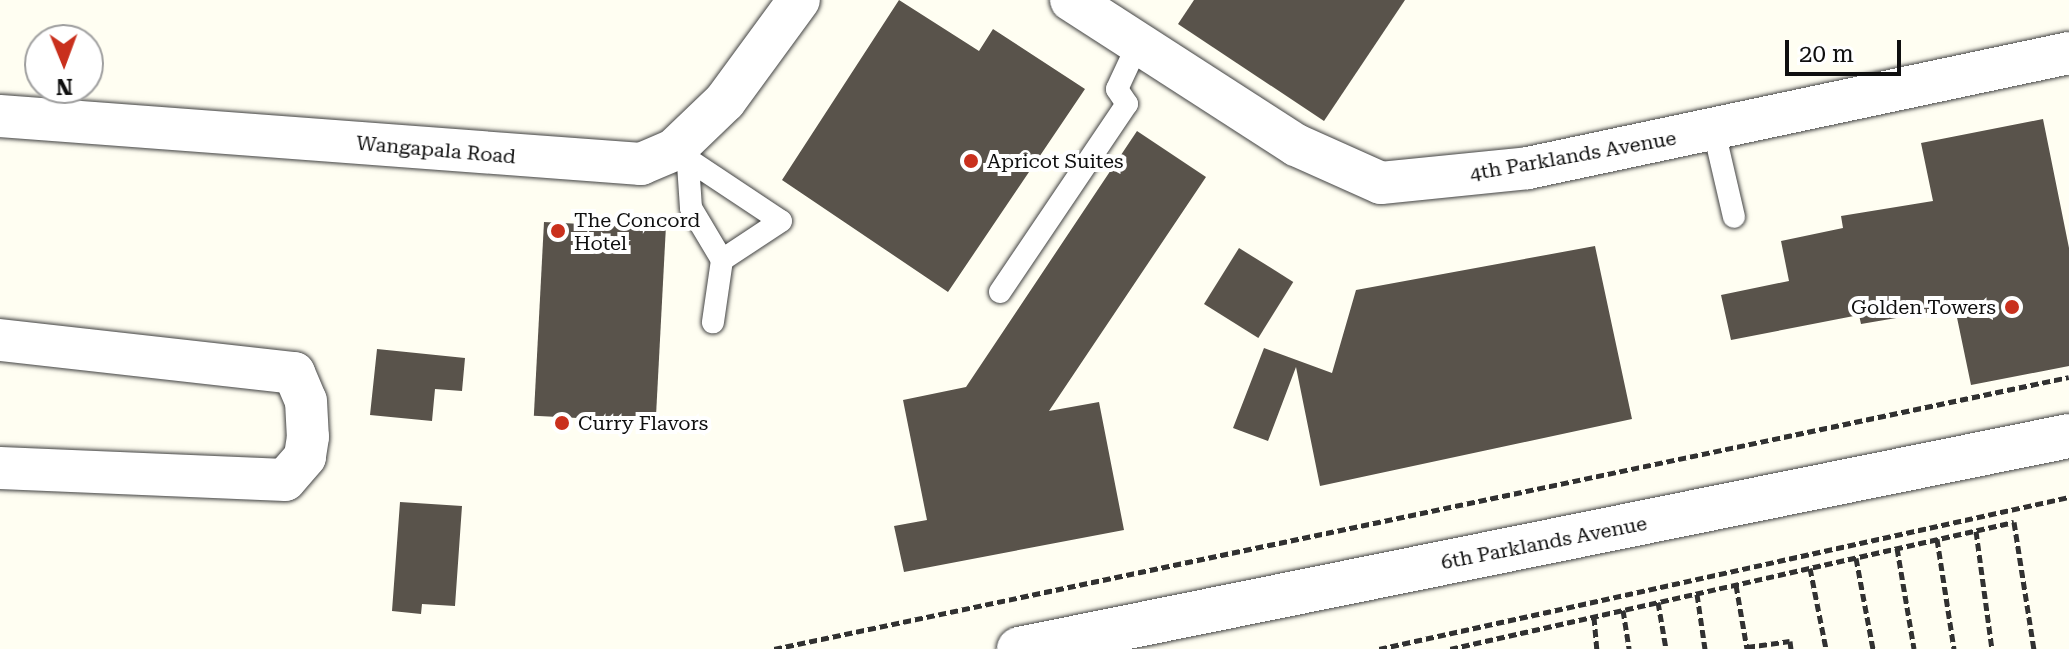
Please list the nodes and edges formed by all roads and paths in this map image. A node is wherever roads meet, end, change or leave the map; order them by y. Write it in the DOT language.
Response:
graph roads {
  1 [pos="799,0"];
  2 [pos="1071,0"];
  3 [pos="1138,44"];
  4 [pos="2069,53"];
  5 [pos="0,116"];
  6 [pos="1714,131"];
  7 [pos="681,157"];
  8 [pos="1734,217"];
  9 [pos="722,260"];
  10 [pos="1000,292"];
  11 [pos="713,322"];
  12 [pos="0,340"];
  13 [pos="2069,377"];
  14 [pos="2069,436"];
  15 [pos="0,468"];
  16 [pos="2069,497"];
  17 [pos="1976,531"];
  18 [pos="1937,539"];
  19 [pos="1897,548"];
  20 [pos="1856,558"];
  21 [pos="1810,568"];
  22 [pos="1736,585"];
  23 [pos="1697,594"];
  24 [pos="1658,602"];
  25 [pos="1623,610"];
  26 [pos="1594,617"];
  27 [pos="1747,648"];
  28 [pos="774,649"];
  29 [pos="1019,649"];
  30 [pos="1379,649"];
  31 [pos="1450,649"];
  32 [pos="1597,649"];
  33 [pos="1629,649"];
  34 [pos="1666,649"];
  35 [pos="1705,649"];
  36 [pos="1791,649"];
  37 [pos="1826,649"];
  38 [pos="1873,649"];
  39 [pos="1914,649"];
  40 [pos="1954,649"];
  41 [pos="1992,649"];
  42 [pos="2034,649"];
  1 -- 7 [label="street, Wangapala Road"];
  2 -- 3 [label="street, 4th Parklands Avenue"];
  3 -- 6 [label="street, 4th Parklands Avenue"];
  3 -- 10 [label="lane"];
  4 -- 6 [label="street, 4th Parklands Avenue"];
  5 -- 7 [label="street, Wangapala Road"];
  6 -- 8 [label="lane"];
  7 -- 9 [label="lane"];
  7 -- 9 [label="lane"];
  9 -- 11 [label="lane"];
  12 -- 15 [label="street"];
  13 -- 28 [label="path"];
  14 -- 29 [label="street, 6th Parklands Avenue"];
  16 -- 30 [label="path"];
  17 -- 18 [label="path"];
  17 -- 41 [label="path"];
  17 -- 42 [label="path"];
  18 -- 19 [label="path"];
  18 -- 40 [label="path"];
  19 -- 20 [label="path"];
  19 -- 39 [label="path"];
  20 -- 21 [label="path"];
  20 -- 38 [label="path"];
  21 -- 22 [label="path"];
  21 -- 37 [label="path"];
  22 -- 23 [label="path"];
  22 -- 27 [label="path"];
  23 -- 24 [label="path"];
  23 -- 35 [label="path"];
  24 -- 25 [label="path"];
  24 -- 34 [label="path"];
  25 -- 26 [label="path"];
  25 -- 33 [label="path"];
  26 -- 31 [label="path"];
  26 -- 32 [label="path"];
  27 -- 36 [label="path"];
}
